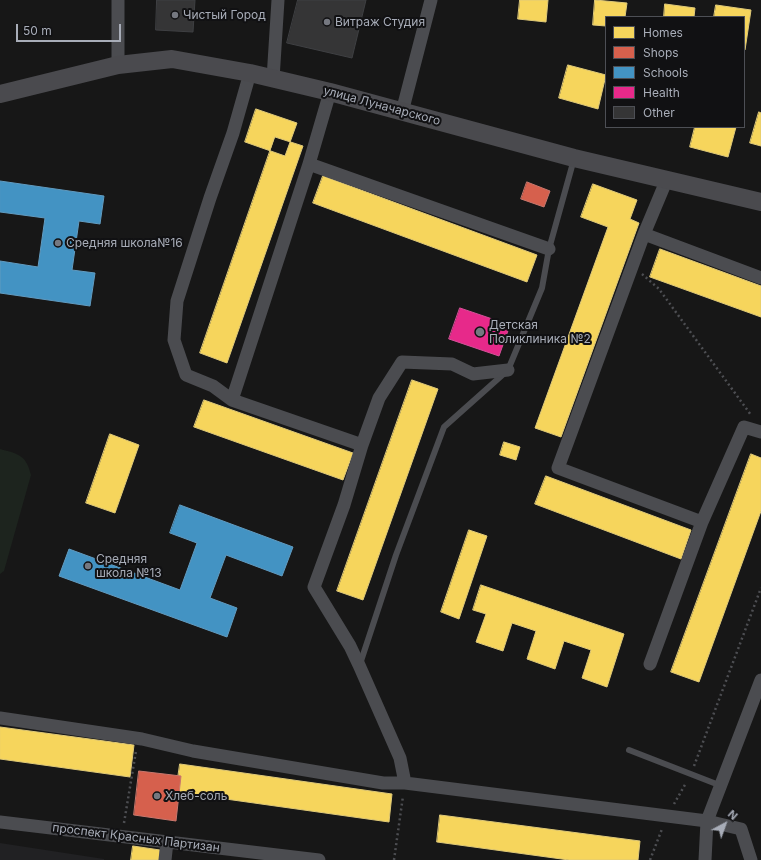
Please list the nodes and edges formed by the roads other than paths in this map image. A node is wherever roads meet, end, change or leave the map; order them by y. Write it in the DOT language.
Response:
graph roads {
  1 [pos="118,0"];
  2 [pos="278,0"];
  3 [pos="431,0"];
  4 [pos="118,65"];
  5 [pos="250,73"];
  6 [pos="273,79"];
  7 [pos="330,92"];
  8 [pos="0,94"];
  9 [pos="402,112"];
  10 [pos="574,158"];
  11 [pos="309,164"];
  12 [pos="667,180"];
  13 [pos="761,202"];
  14 [pos="644,234"];
  15 [pos="549,249"];
  16 [pos="761,278"];
  17 [pos="508,370"];
  18 [pos="232,400"];
  19 [pos="761,432"];
  20 [pos="362,445"];
  21 [pos="702,522"];
  22 [pos="650,664"];
  23 [pos="360,665"];
  24 [pos="761,680"];
  25 [pos="0,718"];
  26 [pos="629,750"];
  27 [pos="405,783"];
  28 [pos="719,785"];
  29 [pos="706,821"];
  30 [pos="0,822"];
  31 [pos="167,842"];
  32 [pos="165,860"];
  33 [pos="319,860"];
  34 [pos="705,860"];
  35 [pos="751,860"];
  1 -- 4 [label="street"];
  2 -- 6 [label="street"];
  3 -- 9 [label="street"];
  4 -- 5 [label="street, улица Луначарского"];
  4 -- 8 [label="street, улица Луначарского"];
  5 -- 6 [label="street, улица Луначарского"];
  5 -- 18 [label="street"];
  6 -- 7 [label="street, улица Луначарского"];
  7 -- 9 [label="street, улица Луначарского"];
  7 -- 11 [label="street"];
  9 -- 10 [label="street, улица Луначарского"];
  10 -- 12 [label="street, улица Луначарского"];
  10 -- 15 [label="lane"];
  11 -- 15 [label="street"];
  11 -- 18 [label="street"];
  12 -- 13 [label="street, улица Луначарского"];
  12 -- 14 [label="street"];
  14 -- 16 [label="street"];
  14 -- 21 [label="street"];
  15 -- 17 [label="lane"];
  17 -- 20 [label="street"];
  17 -- 23 [label="lane"];
  18 -- 20 [label="street"];
  19 -- 21 [label="street"];
  20 -- 23 [label="street"];
  21 -- 22 [label="street"];
  23 -- 27 [label="street"];
  24 -- 28 [label="street"];
  25 -- 27 [label="street"];
  26 -- 28 [label="lane"];
  27 -- 29 [label="street"];
  28 -- 29 [label="street"];
  29 -- 34 [label="street"];
  29 -- 35 [label="street"];
  30 -- 31 [label="street, проспект Красных Партизан"];
  31 -- 32 [label="street"];
  31 -- 33 [label="street, проспект Красных Партизан"];
}
